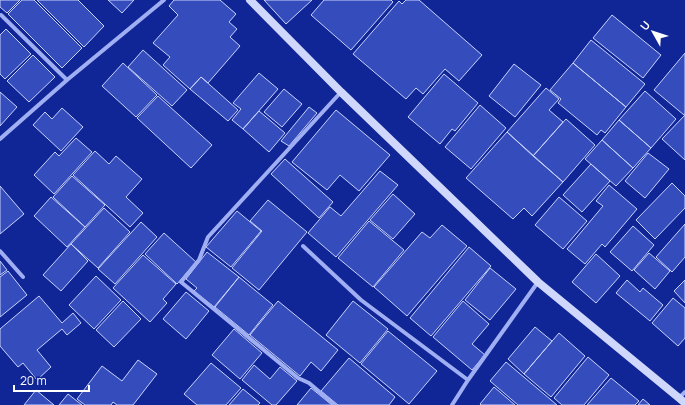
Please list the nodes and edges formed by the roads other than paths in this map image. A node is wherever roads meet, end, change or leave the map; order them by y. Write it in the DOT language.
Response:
graph roads {
  1 [pos="164,0"];
  2 [pos="250,0"];
  3 [pos="1,15"];
  4 [pos="67,80"];
  5 [pos="341,92"];
  6 [pos="0,139"];
  7 [pos="303,246"];
  8 [pos="0,251"];
  9 [pos="23,277"];
  10 [pos="538,282"];
  11 [pos="468,380"];
  12 [pos="683,398"];
  13 [pos="335,405"];
  14 [pos="452,405"];
  1 -- 4 [label="street"];
  2 -- 5 [label="main road"];
  3 -- 4 [label="street"];
  4 -- 6 [label="street"];
  5 -- 10 [label="main road"];
  5 -- 13 [label="street"];
  7 -- 11 [label="street"];
  8 -- 9 [label="street"];
  10 -- 11 [label="street"];
  10 -- 12 [label="main road"];
  11 -- 14 [label="street"];
}
